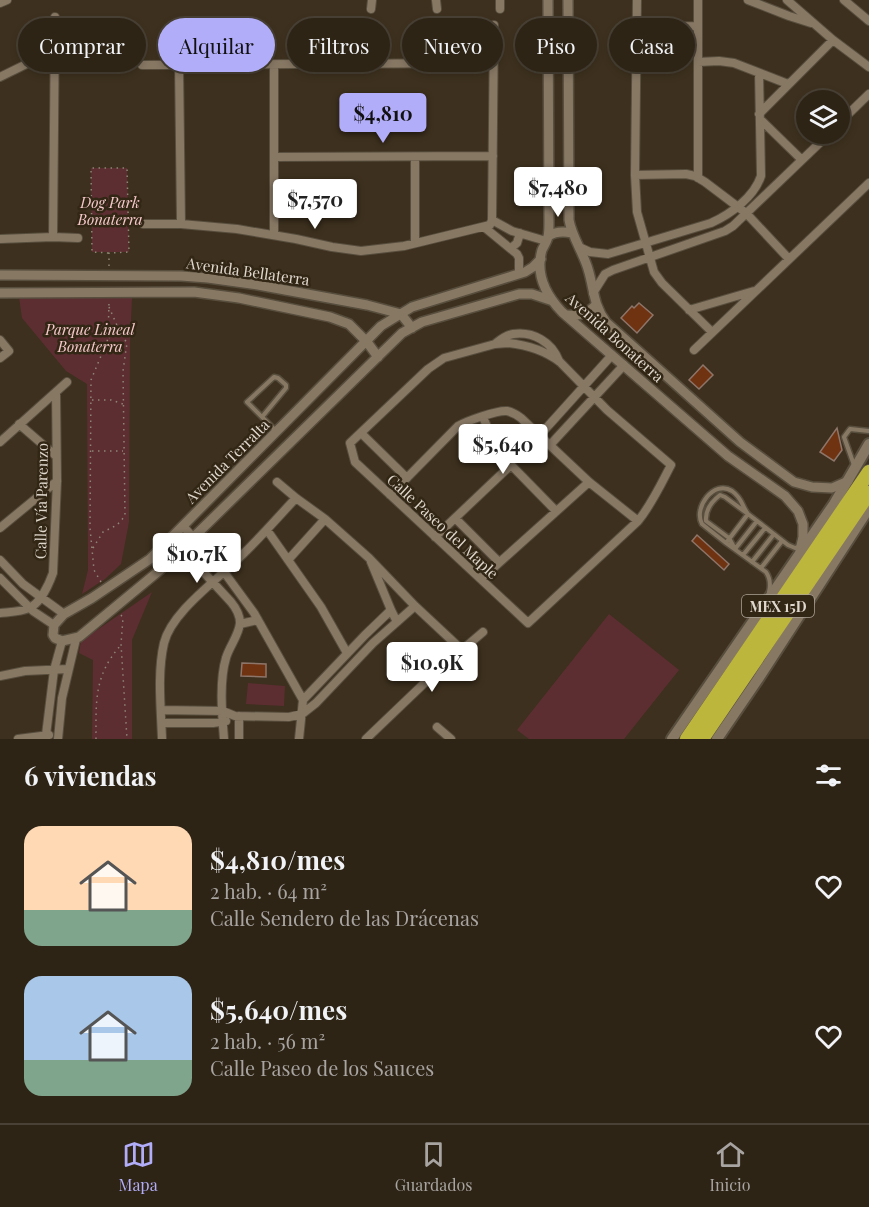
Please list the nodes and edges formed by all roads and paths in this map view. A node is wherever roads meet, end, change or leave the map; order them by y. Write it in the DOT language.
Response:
graph roads {
  1 [pos="7,0"];
  2 [pos="372,0"];
  3 [pos="500,0"];
  4 [pos="548,0"];
  5 [pos="568,0"];
  6 [pos="637,0"];
  7 [pos="698,0"];
  8 [pos="748,0"];
  9 [pos="787,0"];
  10 [pos="844,0"];
  11 [pos="0,3"];
  12 [pos="371,9"];
  13 [pos="500,9"];
  14 [pos="636,18"];
  15 [pos="869,21"];
  16 [pos="813,24"];
  17 [pos="695,26"];
  18 [pos="698,26"];
  19 [pos="833,40"];
  20 [pos="698,62"];
  21 [pos="402,64"];
  22 [pos="275,65"];
  23 [pos="869,67"];
  24 [pos="18,68"];
  25 [pos="55,72"];
  26 [pos="179,72"];
  27 [pos="274,72"];
  28 [pos="493,72"];
  29 [pos="636,72"];
  30 [pos="759,73"];
  31 [pos="0,77"];
  32 [pos="788,84"];
  33 [pos="869,95"];
  34 [pos="568,102"];
  35 [pos="548,104"];
  36 [pos="850,113"];
  37 [pos="759,116"];
  38 [pos="818,144"];
  39 [pos="493,156"];
  40 [pos="274,157"];
  41 [pos="415,157"];
  42 [pos="802,160"];
  43 [pos="635,175"];
  44 [pos="698,178"];
  45 [pos="869,183"];
  46 [pos="737,206"];
  47 [pos="746,213"];
  48 [pos="181,224"];
  49 [pos="489,224"];
  50 [pos="143,225"];
  51 [pos="520,233"];
  52 [pos="572,233"];
  53 [pos="274,235"];
  54 [pos="53,237"];
  55 [pos="78,238"];
  56 [pos="547,238"];
  57 [pos="0,239"];
  58 [pos="415,243"];
  59 [pos="645,243"];
  60 [pos="579,247"];
  61 [pos="512,248"];
  62 [pos="109,253"];
  63 [pos="649,257"];
  64 [pos="541,259"];
  65 [pos="789,259"];
  66 [pos="519,273"];
  67 [pos="0,275"];
  68 [pos="109,276"];
  69 [pos="757,290"];
  70 [pos="109,292"];
  71 [pos="0,293"];
  72 [pos="593,293"];
  73 [pos="553,301"];
  74 [pos="596,304"];
  75 [pos="109,305"];
  76 [pos="689,310"];
  77 [pos="401,314"];
  78 [pos="567,315"];
  79 [pos="412,328"];
  80 [pos="120,331"];
  81 [pos="712,332"];
  82 [pos="108,339"];
  83 [pos="0,340"];
  84 [pos="367,342"];
  85 [pos="694,350"];
  86 [pos="612,355"];
  87 [pos="378,357"];
  88 [pos="0,358"];
  89 [pos="624,365"];
  90 [pos="67,382"];
  91 [pos="584,387"];
  92 [pos="56,392"];
  93 [pos="595,397"];
  94 [pos="91,400"];
  95 [pos="124,404"];
  96 [pos="262,417"];
  97 [pos="483,417"];
  98 [pos="20,424"];
  99 [pos="869,431"];
  100 [pos="278,432"];
  101 [pos="361,433"];
  102 [pos="540,435"];
  103 [pos="0,442"];
  104 [pos="740,442"];
  105 [pos="869,444"];
  106 [pos="550,445"];
  107 [pos="91,450"];
  108 [pos="124,451"];
  109 [pos="56,456"];
  110 [pos="728,456"];
  111 [pos="511,465"];
  112 [pos="862,470"];
  113 [pos="407,478"];
  114 [pos="57,481"];
  115 [pos="848,481"];
  116 [pos="277,482"];
  117 [pos="589,482"];
  118 [pos="794,482"];
  119 [pos="869,493"];
  120 [pos="390,495"];
  121 [pos="785,496"];
  122 [pos="296,498"];
  123 [pos="834,504"];
  124 [pos="869,508"];
  125 [pos="556,511"];
  126 [pos="748,514"];
  127 [pos="455,518"];
  128 [pos="325,519"];
  129 [pos="851,519"];
  130 [pos="638,521"];
  131 [pos="757,521"];
  132 [pos="183,526"];
  133 [pos="0,528"];
  134 [pos="765,528"];
  135 [pos="267,530"];
  136 [pos="774,534"];
  137 [pos="193,537"];
  138 [pos="435,537"];
  139 [pos="172,538"];
  140 [pos="823,539"];
  141 [pos="727,540"];
  142 [pos="782,541"];
  143 [pos="846,542"];
  144 [pos="804,545"];
  145 [pos="182,548"];
  146 [pos="92,549"];
  147 [pos="735,549"];
  148 [pos="743,556"];
  149 [pos="369,558"];
  150 [pos="0,560"];
  151 [pos="288,560"];
  152 [pos="499,562"];
  153 [pos="752,562"];
  154 [pos="761,568"];
  155 [pos="224,572"];
  156 [pos="0,578"];
  157 [pos="481,579"];
  158 [pos="213,582"];
  159 [pos="105,590"];
  160 [pos="41,597"];
  161 [pos="116,606"];
  162 [pos="415,606"];
  163 [pos="763,607"];
  164 [pos="30,608"];
  165 [pos="391,610"];
  166 [pos="0,613"];
  167 [pos="64,614"];
  168 [pos="258,620"];
  169 [pos="398,622"];
  170 [pos="240,624"];
  171 [pos="54,625"];
  172 [pos="483,632"];
  173 [pos="76,639"];
  174 [pos="62,641"];
  175 [pos="122,644"];
  176 [pos="461,649"];
  177 [pos="347,653"];
  178 [pos="68,669"];
  179 [pos="54,670"];
  180 [pos="0,676"];
  181 [pos="303,700"];
  182 [pos="161,711"];
  183 [pos="223,711"];
  184 [pos="302,714"];
  185 [pos="237,716"];
  186 [pos="223,722"];
  187 [pos="162,723"];
  188 [pos="437,727"];
  189 [pos="46,735"];
  190 [pos="58,737"];
  191 [pos="18,739"];
  192 [pos="96,739"];
  193 [pos="127,739"];
  194 [pos="162,739"];
  195 [pos="224,739"];
  196 [pos="239,739"];
  197 [pos="299,739"];
  198 [pos="366,739"];
  199 [pos="451,739"];
  200 [pos="672,739"];
  201 [pos="685,739"];
  202 [pos="702,739"];
  203 [pos="717,739"];
  1 -- 11 [label="street"];
  2 -- 12 [label="street"];
  3 -- 13 [label="street"];
  4 -- 35 [label="street, Avenida Bonaterra"];
  5 -- 34 [label="street, Avenida Bonaterra"];
  6 -- 14 [label="street"];
  7 -- 18 [label="street"];
  8 -- 16 [label="street"];
  9 -- 16 [label="street"];
  10 -- 15 [label="street"];
  16 -- 19 [label="street"];
  17 -- 18 [label="street"];
  18 -- 20 [label="street"];
  19 -- 23 [label="street"];
  19 -- 32 [label="street"];
  20 -- 30 [label="street"];
  20 -- 44 [label="street"];
  21 -- 22 [label="street"];
  24 -- 31 [label="street"];
  25 -- 54 [label="street"];
  26 -- 48 [label="street"];
  27 -- 40 [label="street"];
  28 -- 39 [label="street"];
  29 -- 43 [label="street"];
  30 -- 32 [label="street"];
  30 -- 37 [label="street"];
  32 -- 37 [label="street"];
  33 -- 36 [label="street"];
  34 -- 35 [label="street"];
  34 -- 52 [label="street, Avenida Bonaterra"];
  35 -- 56 [label="street, Avenida Bonaterra"];
  37 -- 42 [label="street"];
  37 -- 46 [label="street"];
  38 -- 42 [label="street"];
  39 -- 41 [label="street"];
  39 -- 49 [label="street"];
  40 -- 41 [label="street"];
  40 -- 53 [label="street"];
  41 -- 58 [label="street"];
  42 -- 47 [label="street"];
  43 -- 44 [label="street"];
  43 -- 59 [label="street"];
  44 -- 46 [label="street"];
  45 -- 65 [label="street"];
  46 -- 47 [label="street"];
  46 -- 59 [label="street"];
  47 -- 63 [label="street"];
  47 -- 65 [label="street"];
  48 -- 50 [label="street"];
  48 -- 53 [label="street"];
  49 -- 51 [label="street"];
  49 -- 58 [label="street"];
  49 -- 61 [label="street"];
  51 -- 56 [label="street"];
  51 -- 61 [label="street"];
  52 -- 56 [label="street"];
  52 -- 60 [label="street, Avenida Bonaterra"];
  53 -- 58 [label="street"];
  54 -- 55 [label="street"];
  54 -- 57 [label="street"];
  56 -- 64 [label="street, Avenida Bonaterra"];
  59 -- 60 [label="street"];
  59 -- 63 [label="street"];
  60 -- 72 [label="street, Avenida Bonaterra"];
  61 -- 66 [label="street"];
  62 -- 62 [label="path"];
  62 -- 68 [label="path"];
  63 -- 72 [label="street"];
  63 -- 76 [label="street"];
  64 -- 66 [label="street, Avenida Terralta"];
  64 -- 73 [label="street, Avenida Bonaterra"];
  65 -- 69 [label="street"];
  66 -- 77 [label="street, Avenida Terralta"];
  67 -- 68 [label="street, Avenida Bellaterra"];
  68 -- 77 [label="street, Avenida Bellaterra"];
  69 -- 76 [label="street"];
  69 -- 81 [label="street"];
  70 -- 71 [label="street, Avenida Bellaterra"];
  70 -- 75 [label="path"];
  70 -- 84 [label="street, Avenida Bellaterra"];
  72 -- 74 [label="street, Avenida Bonaterra"];
  73 -- 78 [label="street, Avenida Bonaterra"];
  73 -- 79 [label="street, Avenida Terralta"];
  74 -- 78 [label="street"];
  74 -- 104 [label="street, Avenida Bonaterra"];
  75 -- 80 [label="path"];
  75 -- 82 [label="path"];
  76 -- 81 [label="street"];
  77 -- 79 [label="street"];
  77 -- 84 [label="street, Avenida Terralta"];
  78 -- 86 [label="street, Avenida Bonaterra"];
  79 -- 87 [label="street, Avenida Terralta"];
  80 -- 82 [label="path"];
  80 -- 95 [label="path"];
  81 -- 85 [label="street"];
  82 -- 94 [label="path"];
  83 -- 88 [label="street"];
  84 -- 87 [label="street, Avenida Bellaterra"];
  84 -- 100 [label="street, Avenida Terralta"];
  86 -- 89 [label="street, Avenida Bonaterra"];
  86 -- 91 [label="street"];
  87 -- 137 [label="street, Avenida Terralta"];
  89 -- 93 [label="street"];
  89 -- 110 [label="street, Avenida Bonaterra"];
  90 -- 92 [label="street"];
  91 -- 93 [label="street"];
  91 -- 101 [label="street"];
  91 -- 102 [label="street"];
  92 -- 98 [label="street"];
  92 -- 109 [label="street, Calle Vía Parenzo"];
  93 -- 106 [label="street"];
  93 -- 130 [label="street"];
  94 -- 95 [label="path"];
  94 -- 107 [label="path"];
  95 -- 108 [label="path"];
  96 -- 96 [label="lane"];
  96 -- 100 [label="lane"];
  97 -- 102 [label="street"];
  97 -- 111 [label="street"];
  97 -- 113 [label="street"];
  98 -- 103 [label="street"];
  98 -- 109 [label="street"];
  99 -- 112 [label="lane"];
  100 -- 132 [label="street, Avenida Terralta"];
  101 -- 113 [label="street"];
  101 -- 120 [label="street, Calle Paseo del Maple"];
  102 -- 106 [label="street"];
  104 -- 110 [label="street"];
  104 -- 118 [label="street, Avenida Bonaterra"];
  105 -- 112 [label="main road"];
  106 -- 117 [label="street"];
  107 -- 108 [label="path"];
  107 -- 146 [label="path"];
  108 -- 146 [label="path"];
  109 -- 114 [label="street, Calle Vía Parenzo"];
  110 -- 121 [label="street, Avenida Bonaterra"];
  111 -- 125 [label="street"];
  111 -- 127 [label="street"];
  112 -- 115 [label="main road"];
  112 -- 140 [label="highway, MEX 15D"];
  113 -- 120 [label="street"];
  114 -- 133 [label="street"];
  114 -- 160 [label="street, Calle Vía Parenzo"];
  115 -- 118 [label="street, Avenida Bonaterra"];
  115 -- 123 [label="main road"];
  116 -- 122 [label="street"];
  117 -- 125 [label="street"];
  117 -- 130 [label="street"];
  118 -- 121 [label="street"];
  119 -- 129 [label="highway"];
  120 -- 138 [label="street, Calle Paseo del Maple"];
  121 -- 144 [label="street, Avenida Bonaterra"];
  122 -- 128 [label="street"];
  122 -- 135 [label="street"];
  123 -- 140 [label="highway"];
  123 -- 144 [label="main road"];
  124 -- 143 [label="main road"];
  125 -- 152 [label="street"];
  126 -- 131 [label="lane"];
  126 -- 141 [label="lane"];
  126 -- 141 [label="lane"];
  126 -- 141 [label="lane"];
  127 -- 138 [label="street"];
  127 -- 152 [label="street"];
  128 -- 149 [label="street"];
  128 -- 151 [label="street"];
  129 -- 143 [label="highway"];
  129 -- 202 [label="highway"];
  130 -- 157 [label="street, Calle Paseo del Maple"];
  131 -- 134 [label="lane"];
  131 -- 147 [label="lane"];
  132 -- 137 [label="street"];
  132 -- 139 [label="street, Avenida Terralta"];
  134 -- 136 [label="lane"];
  134 -- 148 [label="lane"];
  135 -- 151 [label="street"];
  135 -- 155 [label="street"];
  136 -- 142 [label="lane"];
  136 -- 153 [label="lane"];
  137 -- 145 [label="street, Avenida Terralta"];
  137 -- 155 [label="street"];
  138 -- 157 [label="street, Calle Paseo del Maple"];
  139 -- 145 [label="street"];
  139 -- 159 [label="street, Avenida Terralta"];
  140 -- 201 [label="highway, MEX 15D"];
  141 -- 147 [label="lane"];
  142 -- 144 [label="lane"];
  142 -- 154 [label="lane"];
  143 -- 203 [label="main road"];
  144 -- 163 [label="main road"];
  145 -- 158 [label="street"];
  145 -- 161 [label="street, Avenida Terralta"];
  146 -- 159 [label="path"];
  147 -- 148 [label="lane"];
  148 -- 153 [label="lane"];
  149 -- 162 [label="street"];
  149 -- 165 [label="street"];
  150 -- 160 [label="street"];
  151 -- 177 [label="street"];
  152 -- 157 [label="street"];
  153 -- 154 [label="lane"];
  154 -- 163 [label="lane"];
  155 -- 158 [label="street"];
  155 -- 168 [label="street"];
  156 -- 164 [label="street"];
  158 -- 170 [label="street"];
  158 -- 182 [label="street"];
  159 -- 167 [label="street, Avenida Terralta"];
  160 -- 164 [label="street, Calle Vía Parenzo"];
  160 -- 167 [label="street"];
  161 -- 173 [label="street, Avenida Terralta"];
  161 -- 175 [label="path"];
  162 -- 169 [label="street"];
  162 -- 176 [label="street"];
  163 -- 200 [label="main road"];
  164 -- 166 [label="street"];
  164 -- 171 [label="street"];
  165 -- 169 [label="street"];
  165 -- 177 [label="street"];
  167 -- 171 [label="street, Avenida Terralta"];
  168 -- 170 [label="street"];
  168 -- 181 [label="street"];
  169 -- 184 [label="street"];
  170 -- 183 [label="street"];
  171 -- 174 [label="street"];
  172 -- 176 [label="street"];
  173 -- 174 [label="street"];
  173 -- 178 [label="street"];
  174 -- 179 [label="street"];
  175 -- 192 [label="path"];
  175 -- 193 [label="path"];
  176 -- 198 [label="street"];
  177 -- 181 [label="street"];
  178 -- 179 [label="street"];
  178 -- 190 [label="street"];
  179 -- 180 [label="street"];
  179 -- 189 [label="street"];
  181 -- 184 [label="street"];
  182 -- 183 [label="street"];
  182 -- 187 [label="street"];
  183 -- 185 [label="street"];
  183 -- 186 [label="street"];
  184 -- 185 [label="street"];
  184 -- 197 [label="street"];
  185 -- 186 [label="street"];
  185 -- 196 [label="street"];
  186 -- 187 [label="street"];
  186 -- 195 [label="street"];
  187 -- 194 [label="street"];
  188 -- 199 [label="street"];
  189 -- 190 [label="street"];
  189 -- 191 [label="street"];
}
